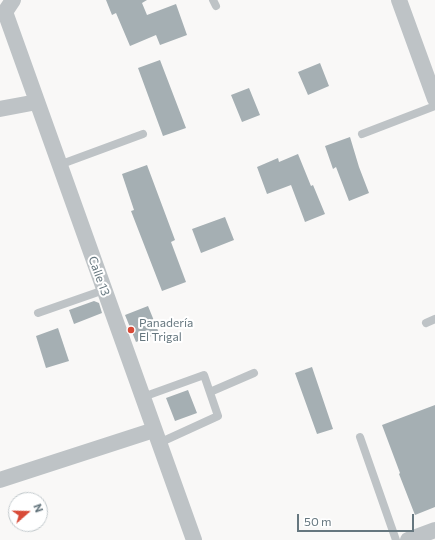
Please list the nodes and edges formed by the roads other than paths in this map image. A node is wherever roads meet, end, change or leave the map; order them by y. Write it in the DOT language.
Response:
graph roads {
  1 [pos="400,0"];
  2 [pos="9,6"];
  3 [pos="435,98"];
  4 [pos="37,102"];
  5 [pos="435,106"];
  6 [pos="0,109"];
  7 [pos="143,134"];
  8 [pos="362,134"];
  9 [pos="59,165"];
  10 [pos="104,290"];
  11 [pos="38,313"];
  12 [pos="435,319"];
  13 [pos="426,323"];
  14 [pos="254,373"];
  15 [pos="210,392"];
  16 [pos="143,397"];
  17 [pos="157,437"];
  18 [pos="360,437"];
  19 [pos="0,480"];
  20 [pos="435,530"];
  21 [pos="194,540"];
  22 [pos="396,540"];
  23 [pos="408,540"];
  1 -- 3 [label="street"];
  2 -- 4 [label="street, Calle 13"];
  4 -- 6 [label="street"];
  4 -- 9 [label="street, Calle 13"];
  5 -- 8 [label="lane"];
  7 -- 9 [label="lane"];
  9 -- 10 [label="street, Calle 13"];
  10 -- 11 [label="lane"];
  10 -- 16 [label="street, Calle 13"];
  12 -- 13 [label="lane"];
  14 -- 15 [label="lane"];
  15 -- 16 [label="lane"];
  15 -- 17 [label="lane"];
  16 -- 17 [label="street, Calle 13"];
  17 -- 19 [label="street"];
  17 -- 21 [label="street, Calle 13"];
  18 -- 22 [label="lane"];
  20 -- 23 [label="street"];
}
